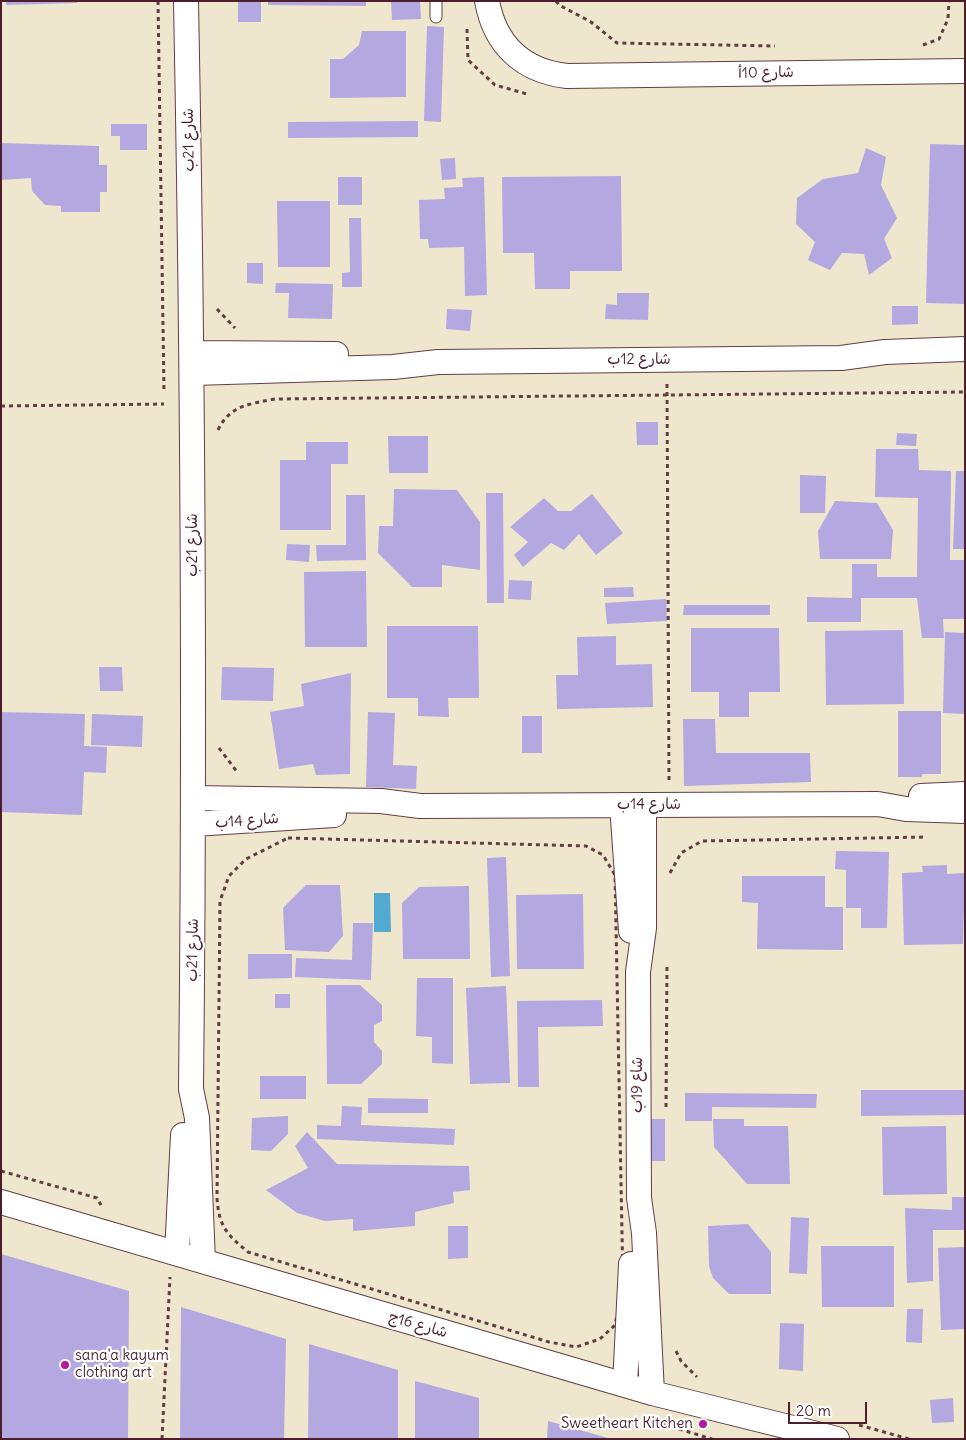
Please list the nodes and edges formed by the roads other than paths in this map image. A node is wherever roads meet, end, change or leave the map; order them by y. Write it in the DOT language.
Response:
graph roads {
  1 [pos="186,1"];
  2 [pos="436,1"];
  3 [pos="488,1"];
  4 [pos="436,16"];
  5 [pos="965,71"];
  6 [pos="965,350"];
  7 [pos="841,358"];
  8 [pos="193,363"];
  9 [pos="965,365"];
  10 [pos="965,794"];
  11 [pos="194,798"];
  12 [pos="878,804"];
  13 [pos="633,805"];
  14 [pos="420,806"];
  15 [pos="965,811"];
  16 [pos="194,824"];
  17 [pos="191,1089"];
  18 [pos="638,1198"];
  19 [pos="1,1202"];
  20 [pos="174,1252"];
  21 [pos="202,1261"];
  22 [pos="625,1385"];
  23 [pos="652,1393"];
  24 [pos="846,1431"];
  1 -- 8 [label="street, شارع 21ب"];
  2 -- 4 [label="lane"];
  3 -- 5 [label="street, شارع 10أ"];
  6 -- 7 [label="street, شارع 12ب"];
  7 -- 8 [label="street, شارع 12ب"];
  7 -- 9 [label="street, شارع 12ب"];
  8 -- 11 [label="street, شارع 21ب"];
  10 -- 12 [label="street, شارع 14ب"];
  11 -- 14 [label="street, شارع 14ب"];
  11 -- 16 [label="street, شارع 21ب"];
  12 -- 13 [label="street, شارع 14ب"];
  12 -- 15 [label="street, شارع 14ب"];
  13 -- 14 [label="street, شارع 14ب"];
  13 -- 18 [label="street, شاع 19ب"];
  14 -- 16 [label="street, شارع 14ب"];
  16 -- 17 [label="street, شارع 21ب"];
  17 -- 20 [label="street, شارع 21ب"];
  17 -- 21 [label="street, شارع 21ب"];
  18 -- 22 [label="street, شاع 19ب"];
  18 -- 23 [label="street, شاع 19ب"];
  19 -- 20 [label="street, شارع 16ج"];
  20 -- 21 [label="street, شارع 16ج"];
  21 -- 22 [label="street, شارع 16ج"];
  22 -- 23 [label="street, شارع 16ج"];
  23 -- 24 [label="street, شارع 16ج"];
}
